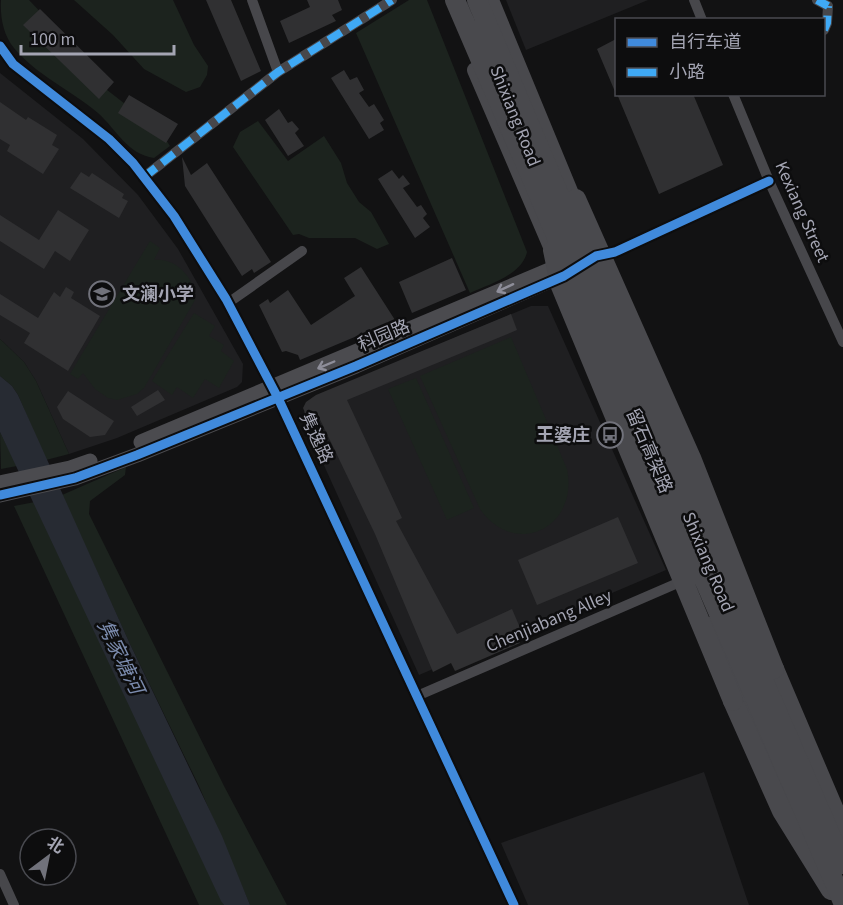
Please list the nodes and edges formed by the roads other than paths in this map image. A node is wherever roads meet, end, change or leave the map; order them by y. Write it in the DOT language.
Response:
graph roads {
  1 [pos="252,0"];
  2 [pos="392,0"];
  3 [pos="446,0"];
  4 [pos="455,0"];
  5 [pos="477,0"];
  6 [pos="489,0"];
  7 [pos="694,0"];
  8 [pos="817,0"];
  9 [pos="832,3"];
  10 [pos="701,18"];
  11 [pos="825,28"];
  12 [pos="0,46"];
  13 [pos="278,72"];
  14 [pos="734,96"];
  15 [pos="144,177"];
  16 [pos="769,181"];
  17 [pos="543,207"];
  18 [pos="302,250"];
  19 [pos="596,256"];
  20 [pos="562,270"];
  21 [pos="228,303"];
  22 [pos="843,342"];
  23 [pos="275,392"];
  24 [pos="0,483"];
  25 [pos="20,485"];
  26 [pos="0,495"];
  27 [pos="693,577"];
  28 [pos="417,696"];
  29 [pos="843,831"];
  30 [pos="843,864"];
  31 [pos="0,874"];
  32 [pos="838,900"];
  33 [pos="14,905"];
  34 [pos="514,905"];
  1 -- 13 [label="street"];
  2 -- 13 [label="street"];
  3 -- 20 [label="main road, Shixiang Road"];
  4 -- 17 [label="highway, 留石高架路, bridge"];
  5 -- 30 [label="highway, 留石高架路, bridge"];
  6 -- 19 [label="main road, Shixiang Road"];
  6 -- 29 [label="highway, bridge"];
  7 -- 10 [label="street"];
  8 -- 9 [label="street"];
  9 -- 11 [label="street"];
  12 -- 15 [label="street, 隽逸路"];
  13 -- 15 [label="street"];
  14 -- 16 [label="street, Kexiang Street"];
  15 -- 21 [label="street, 隽逸路"];
  16 -- 19 [label="street, 科园路"];
  16 -- 22 [label="street, Kexiang Street"];
  17 -- 32 [label="highway, 留石高架路, bridge"];
  17 -- 32 [label="highway, bridge"];
  18 -- 21 [label="street"];
  19 -- 20 [label="street, 科园路"];
  19 -- 29 [label="main road, Shixiang Road"];
  20 -- 23 [label="street, 科园路"];
  20 -- 27 [label="main road, Shixiang Road"];
  21 -- 23 [label="street, 隽逸路"];
  23 -- 25 [label="street, 科园路"];
  23 -- 28 [label="street, 隽逸路"];
  24 -- 25 [label="street, 科园路"];
  25 -- 26 [label="street, 科园路"];
  27 -- 28 [label="street, Chenjiabang Alley"];
  27 -- 32 [label="main road, Shixiang Road"];
  28 -- 34 [label="street, 隽逸路"];
  31 -- 33 [label="street"];
}
